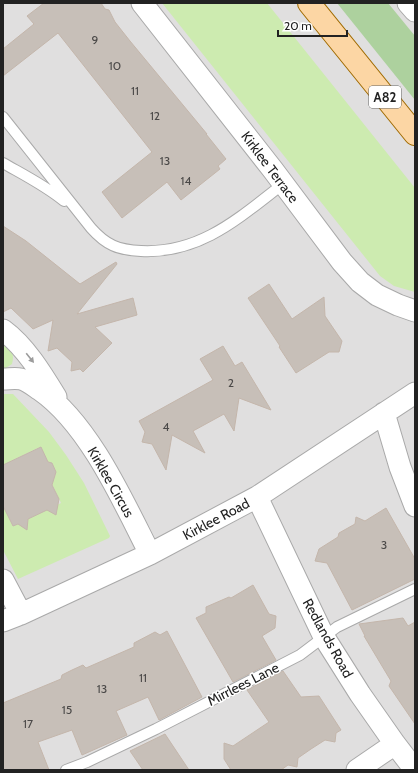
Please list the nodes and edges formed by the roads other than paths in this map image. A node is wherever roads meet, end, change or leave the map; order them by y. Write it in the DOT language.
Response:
graph roads {
  1 [pos="142,3"];
  2 [pos="309,3"];
  3 [pos="408,3"];
  4 [pos="415,11"];
  5 [pos="3,118"];
  6 [pos="415,134"];
  7 [pos="3,164"];
  8 [pos="283,184"];
  9 [pos="82,217"];
  10 [pos="415,311"];
  11 [pos="3,330"];
  12 [pos="3,379"];
  13 [pos="415,393"];
  14 [pos="66,413"];
  15 [pos="384,413"];
  16 [pos="257,497"];
  17 [pos="415,506"];
  18 [pos="150,554"];
  19 [pos="3,580"];
  20 [pos="415,589"];
  21 [pos="12,618"];
  22 [pos="324,637"];
  23 [pos="395,744"];
  24 [pos="66,770"];
  25 [pos="356,770"];
  26 [pos="415,770"];
  1 -- 8 [label="street, Kirklee Terrace"];
  2 -- 6 [label="main road, A82"];
  3 -- 4 [label="street"];
  5 -- 9 [label="lane"];
  7 -- 9 [label="lane"];
  8 -- 9 [label="lane"];
  8 -- 10 [label="street, Kirklee Terrace"];
  11 -- 14 [label="street, Kirklee Circus, one-way"];
  12 -- 14 [label="street, Kirklee Circus"];
  13 -- 15 [label="street, Kirklee Road"];
  14 -- 18 [label="street, Kirklee Circus"];
  15 -- 16 [label="street, Kirklee Road"];
  15 -- 17 [label="street"];
  16 -- 18 [label="street, Kirklee Road"];
  16 -- 22 [label="street, Redlands Road"];
  18 -- 21 [label="street, Kirklee Road"];
  19 -- 21 [label="street"];
  20 -- 22 [label="lane, Mirrlees Lane"];
  22 -- 23 [label="street, Redlands Road"];
  22 -- 24 [label="lane, Mirrlees Lane"];
  23 -- 25 [label="street"];
  23 -- 26 [label="street, Redlands Road"];
}
